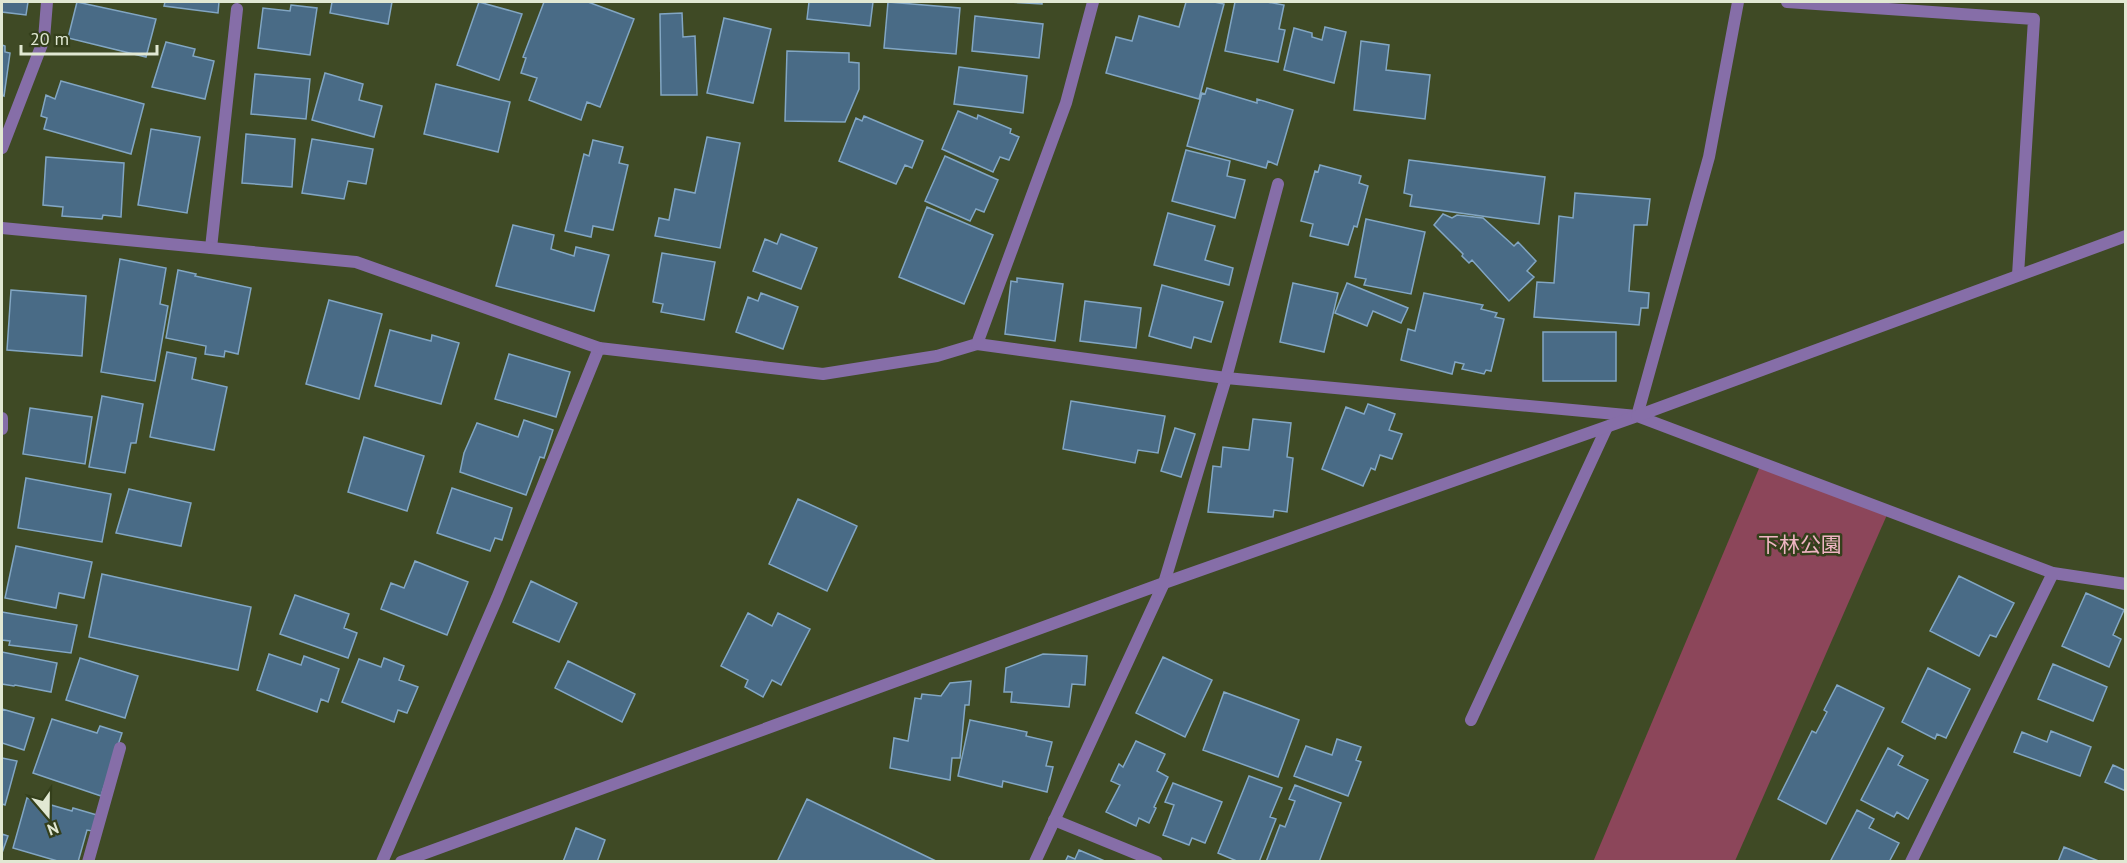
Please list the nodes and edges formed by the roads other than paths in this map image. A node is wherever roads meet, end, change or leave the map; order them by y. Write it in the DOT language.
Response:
graph roads {
  1 [pos="46,2"];
  2 [pos="1093,2"];
  3 [pos="1738,2"];
  4 [pos="1788,2"];
  5 [pos="237,9"];
  6 [pos="2,148"];
  7 [pos="1278,184"];
  8 [pos="2,228"];
  9 [pos="2126,236"];
  10 [pos="211,248"];
  11 [pos="2018,275"];
  12 [pos="977,344"];
  13 [pos="599,348"];
  14 [pos="1226,378"];
  15 [pos="1637,416"];
  16 [pos="2,418"];
  17 [pos="1607,427"];
  18 [pos="2,429"];
  19 [pos="2053,573"];
  20 [pos="1164,583"];
  21 [pos="2126,584"];
  22 [pos="1472,720"];
  23 [pos="120,748"];
  24 [pos="1054,820"];
  25 [pos="88,861"];
  26 [pos="382,861"];
  27 [pos="401,861"];
  28 [pos="1035,861"];
  29 [pos="1157,861"];
  30 [pos="1911,861"];
  1 -- 6 [label="street"];
  2 -- 12 [label="street"];
  3 -- 15 [label="street"];
  4 -- 11 [label="street"];
  5 -- 10 [label="street"];
  7 -- 14 [label="street"];
  8 -- 10 [label="street"];
  9 -- 11 [label="street"];
  10 -- 13 [label="street"];
  11 -- 15 [label="street"];
  12 -- 13 [label="street"];
  12 -- 14 [label="street"];
  13 -- 26 [label="street"];
  14 -- 15 [label="street"];
  14 -- 20 [label="street"];
  15 -- 17 [label="street"];
  15 -- 19 [label="street"];
  16 -- 18 [label="street"];
  17 -- 20 [label="street"];
  17 -- 22 [label="street"];
  19 -- 21 [label="street"];
  19 -- 30 [label="street"];
  20 -- 24 [label="street"];
  20 -- 27 [label="street"];
  23 -- 25 [label="street"];
  24 -- 28 [label="street"];
  24 -- 29 [label="street"];
}
